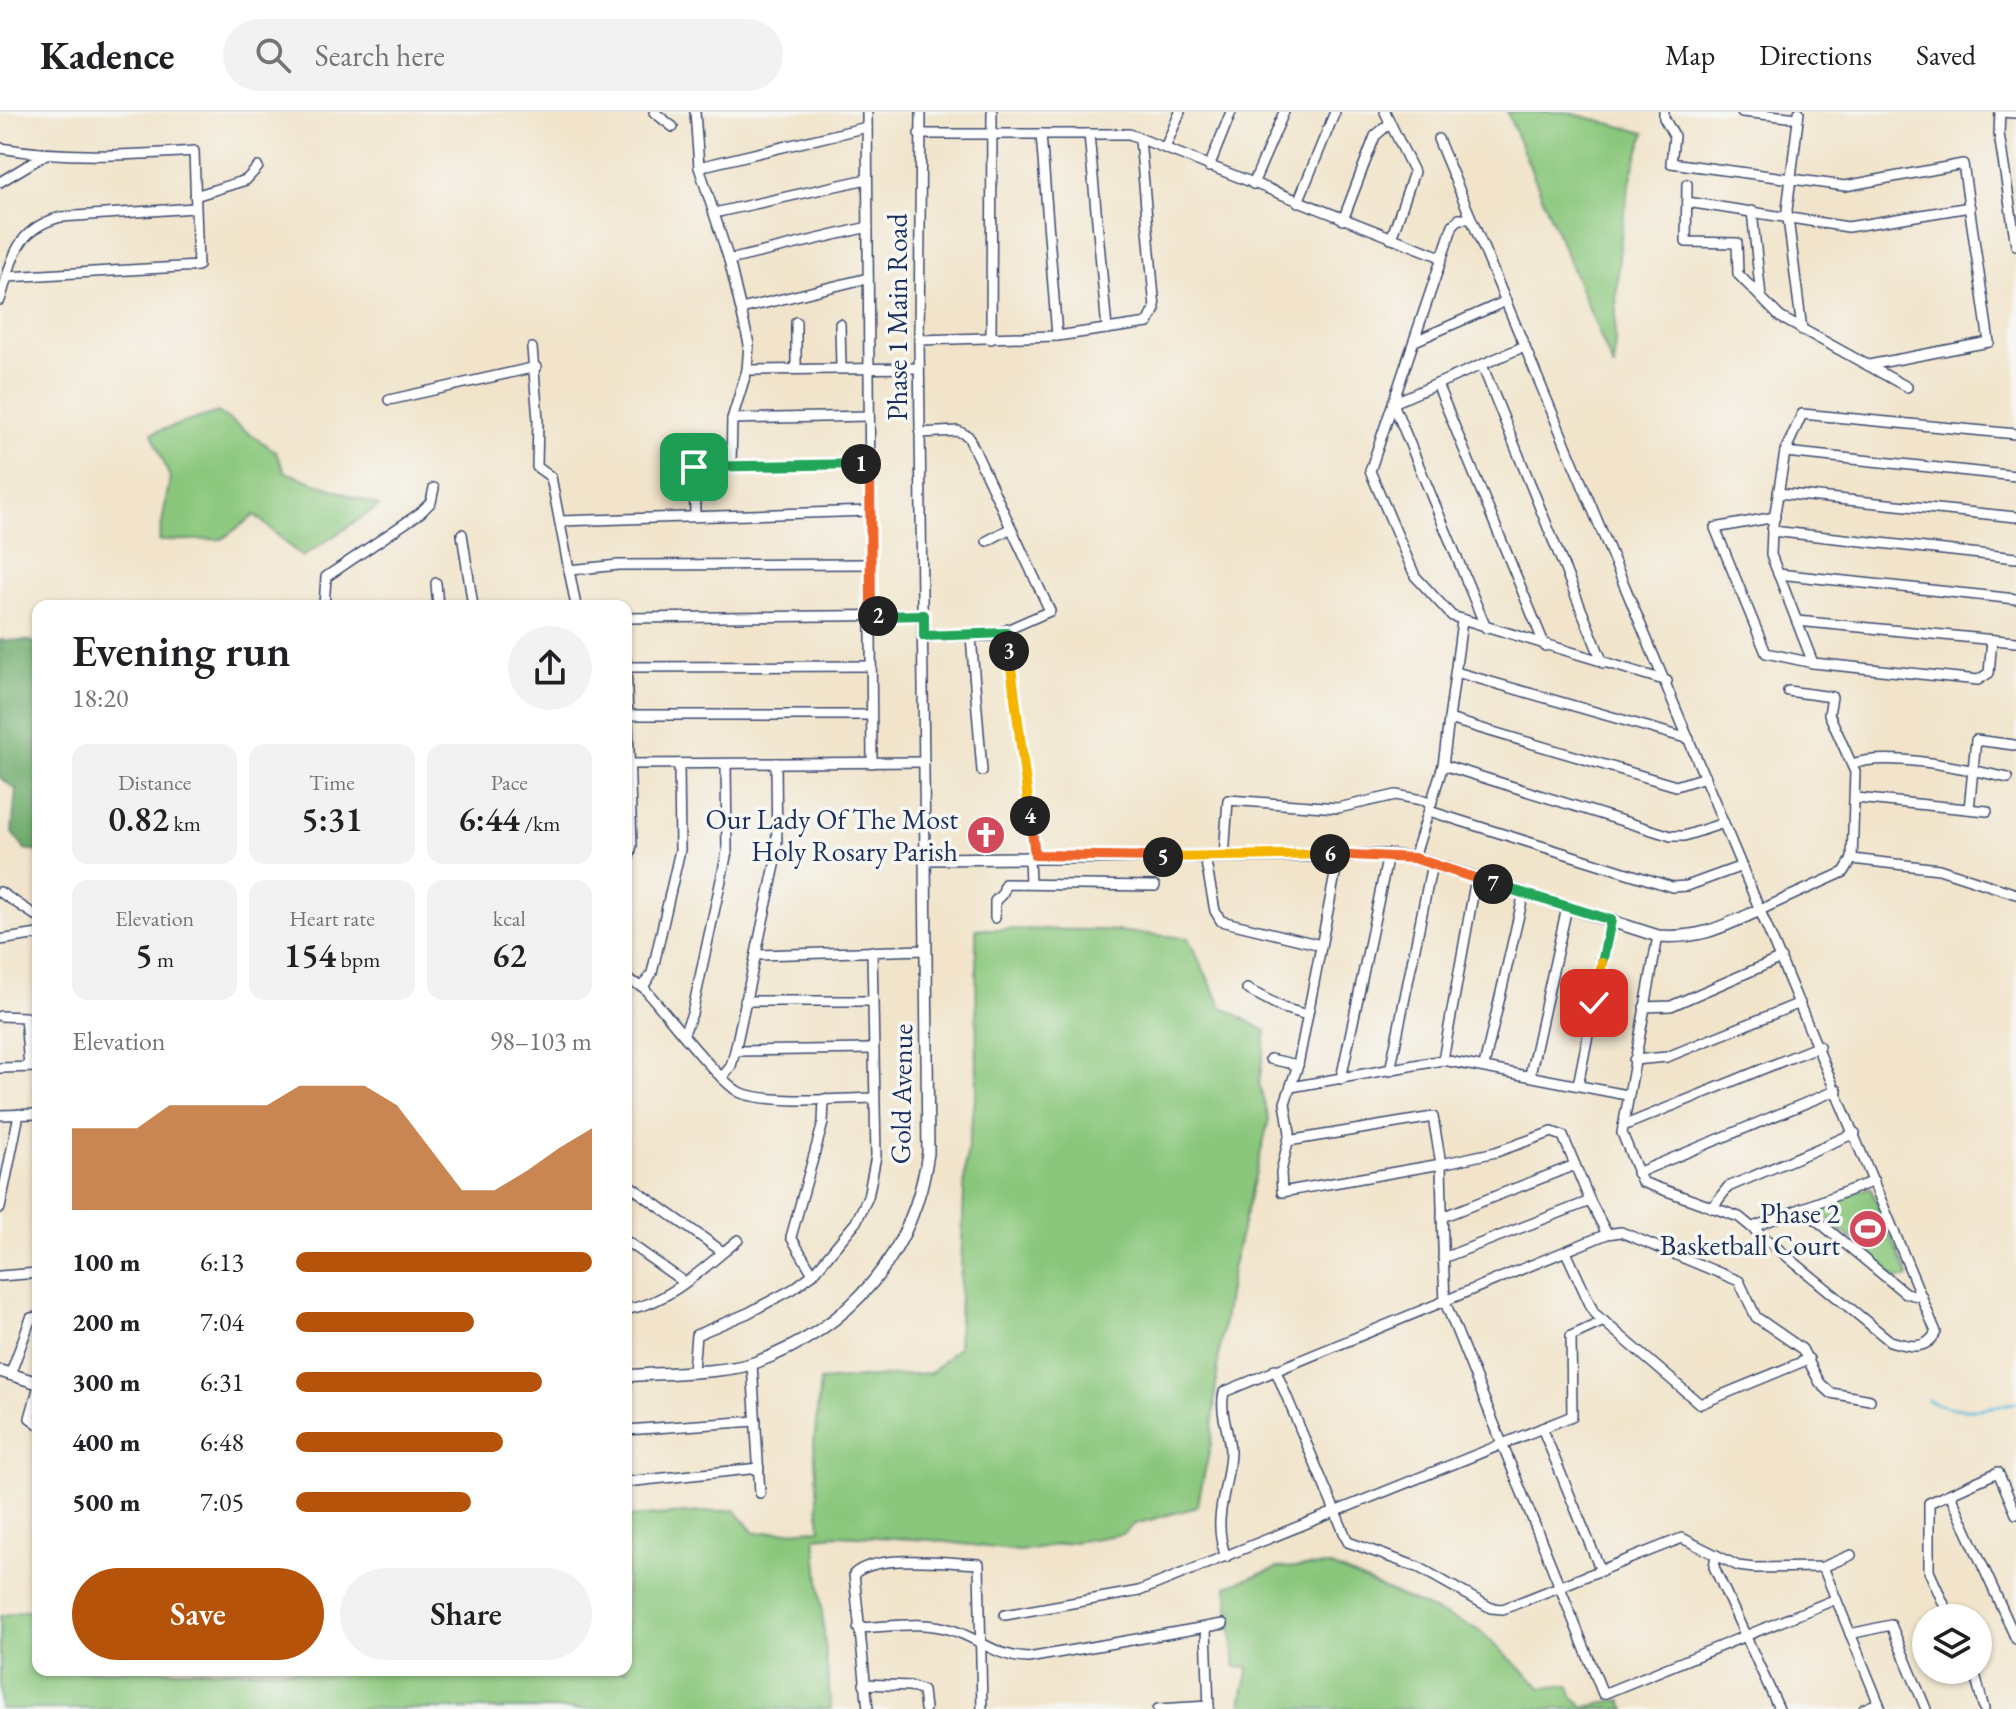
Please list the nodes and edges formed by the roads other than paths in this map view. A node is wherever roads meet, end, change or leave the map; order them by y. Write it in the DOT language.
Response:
graph roads {
  1 [pos="654,112"];
  2 [pos="695,112"];
  3 [pos="867,112"];
  4 [pos="921,112"];
  5 [pos="992,112"];
  6 [pos="1180,112"];
  7 [pos="1231,112"];
  8 [pos="1284,112"];
  9 [pos="1335,112"];
  10 [pos="1385,112"];
  11 [pos="1664,112"];
  12 [pos="1742,112"];
  13 [pos="2000,112"];
  14 [pos="2016,113"];
  15 [pos="1798,115"];
  16 [pos="1390,123"];
  17 [pos="673,127"];
  18 [pos="867,127"];
  19 [pos="919,134"];
  20 [pos="990,134"];
  21 [pos="1041,134"];
  22 [pos="1089,134"];
  23 [pos="1140,139"];
  24 [pos="1438,139"];
  25 [pos="0,148"];
  26 [pos="1165,148"];
  27 [pos="2002,153"];
  28 [pos="2016,154"];
  29 [pos="45,155"];
  30 [pos="258,167"];
  31 [pos="699,167"];
  32 [pos="1209,167"];
  33 [pos="1791,178"];
  34 [pos="867,179"];
  35 [pos="0,182"];
  36 [pos="1253,184"];
  37 [pos="1687,184"];
  38 [pos="2012,193"];
  39 [pos="195,196"];
  40 [pos="1298,202"];
  41 [pos="1687,202"];
  42 [pos="1970,207"];
  43 [pos="195,208"];
  44 [pos="1752,211"];
  45 [pos="714,213"];
  46 [pos="1788,218"];
  47 [pos="1470,219"];
  48 [pos="1343,220"];
  49 [pos="868,227"];
  50 [pos="2015,234"];
  51 [pos="1391,239"];
  52 [pos="2016,245"];
  53 [pos="1441,257"];
  54 [pos="729,260"];
  55 [pos="7,277"];
  56 [pos="868,278"];
  57 [pos="1761,297"];
  58 [pos="0,300"];
  59 [pos="1506,301"];
  60 [pos="741,309"];
  61 [pos="796,322"];
  62 [pos="840,324"];
  63 [pos="1107,329"];
  64 [pos="1802,330"];
  65 [pos="1057,336"];
  66 [pos="991,339"];
  67 [pos="919,340"];
  68 [pos="1415,341"];
  69 [pos="1525,346"];
  70 [pos="532,348"];
  71 [pos="1482,365"];
  72 [pos="1869,365"];
  73 [pos="536,367"];
  74 [pos="841,368"];
  75 [pos="869,368"];
  76 [pos="919,368"];
  77 [pos="796,369"];
  78 [pos="747,370"];
  79 [pos="1437,384"];
  80 [pos="1907,387"];
  81 [pos="389,400"];
  82 [pos="1393,403"];
  83 [pos="869,416"];
  84 [pos="732,419"];
  85 [pos="920,433"];
  86 [pos="2016,434"];
  87 [pos="1785,452"];
  88 [pos="870,464"];
  89 [pos="731,466"];
  90 [pos="2016,476"];
  91 [pos="434,488"];
  92 [pos="1778,493"];
  93 [pos="870,511"];
  94 [pos="695,515"];
  95 [pos="1775,517"];
  96 [pos="2016,517"];
  97 [pos="560,521"];
  98 [pos="1011,528"];
  99 [pos="1772,531"];
  100 [pos="462,534"];
  101 [pos="987,541"];
  102 [pos="2016,558"];
  103 [pos="871,564"];
  104 [pos="569,570"];
  105 [pos="1778,574"];
  106 [pos="436,583"];
  107 [pos="2016,599"];
  108 [pos="324,600"];
  109 [pos="437,600"];
  110 [pos="472,600"];
  111 [pos="575,600"];
  112 [pos="924,615"];
  113 [pos="871,616"];
  114 [pos="632,618"];
  115 [pos="1462,621"];
  116 [pos="1797,621"];
  117 [pos="1486,628"];
  118 [pos="1006,633"];
  119 [pos="924,636"];
  120 [pos="971,636"];
  121 [pos="1992,640"];
  122 [pos="2016,642"];
  123 [pos="1545,646"];
  124 [pos="1603,663"];
  125 [pos="1813,663"];
  126 [pos="871,666"];
  127 [pos="632,667"];
  128 [pos="1456,672"];
  129 [pos="1667,681"];
  130 [pos="1788,691"];
  131 [pos="632,715"];
  132 [pos="871,715"];
  133 [pos="1449,719"];
  134 [pos="1689,739"];
  135 [pos="2014,745"];
  136 [pos="924,762"];
  137 [pos="776,763"];
  138 [pos="872,763"];
  139 [pos="632,764"];
  140 [pos="679,764"];
  141 [pos="726,764"];
  142 [pos="1852,764"];
  143 [pos="1443,765"];
  144 [pos="1972,770"];
  145 [pos="982,771"];
  146 [pos="1705,777"];
  147 [pos="2008,778"];
  148 [pos="1856,798"];
  149 [pos="1430,806"];
  150 [pos="1969,809"];
  151 [pos="1987,811"];
  152 [pos="1724,823"];
  153 [pos="1339,854"];
  154 [pos="1388,855"];
  155 [pos="1032,856"];
  156 [pos="1205,857"];
  157 [pos="1224,857"];
  158 [pos="1414,858"];
  159 [pos="925,859"];
  160 [pos="1852,859"];
  161 [pos="1432,864"];
  162 [pos="1742,866"];
  163 [pos="1476,878"];
  164 [pos="1030,884"];
  165 [pos="1155,886"];
  166 [pos="0,892"];
  167 [pos="1524,893"];
  168 [pos="2016,894"];
  169 [pos="1567,907"];
  170 [pos="1760,910"];
  171 [pos="32,913"];
  172 [pos="995,918"];
  173 [pos="1611,920"];
  174 [pos="32,935"];
  175 [pos="1658,936"];
  176 [pos="0,940"];
  177 [pos="1321,945"];
  178 [pos="926,950"];
  179 [pos="872,951"];
  180 [pos="758,955"];
  181 [pos="1781,958"];
  182 [pos="632,982"];
  183 [pos="643,987"];
  184 [pos="1247,989"];
  185 [pos="745,1001"];
  186 [pos="872,1001"];
  187 [pos="1800,1003"];
  188 [pos="1644,1007"];
  189 [pos="1307,1015"];
  190 [pos="0,1016"];
  191 [pos="684,1033"];
  192 [pos="1819,1046"];
  193 [pos="872,1049"];
  194 [pos="735,1051"];
  195 [pos="32,1056"];
  196 [pos="1270,1059"];
  197 [pos="1443,1060"];
  198 [pos="1634,1060"];
  199 [pos="1298,1065"];
  200 [pos="1484,1066"];
  201 [pos="32,1067"];
  202 [pos="0,1068"];
  203 [pos="1390,1071"];
  204 [pos="1530,1075"];
  205 [pos="722,1077"];
  206 [pos="1341,1079"];
  207 [pos="1578,1085"];
  208 [pos="1291,1087"];
  209 [pos="1837,1090"];
  210 [pos="1627,1095"];
  211 [pos="872,1098"];
  212 [pos="824,1099"];
  213 [pos="19,1114"];
  214 [pos="32,1114"];
  215 [pos="0,1115"];
  216 [pos="1623,1126"];
  217 [pos="1855,1133"];
  218 [pos="1288,1141"];
  219 [pos="1441,1164"];
  220 [pos="1575,1165"];
  221 [pos="1637,1173"];
  222 [pos="1874,1181"];
  223 [pos="632,1187"];
  224 [pos="1590,1201"];
  225 [pos="0,1208"];
  226 [pos="1712,1208"];
  227 [pos="1802,1208"];
  228 [pos="1442,1217"];
  229 [pos="1753,1227"];
  230 [pos="1607,1234"];
  231 [pos="738,1240"];
  232 [pos="632,1245"];
  233 [pos="723,1252"];
  234 [pos="1566,1252"];
  235 [pos="1443,1258"];
  236 [pos="32,1273"];
  237 [pos="813,1274"];
  238 [pos="0,1276"];
  239 [pos="684,1282"];
  240 [pos="1922,1297"];
  241 [pos="1445,1302"];
  242 [pos="632,1304"];
  243 [pos="632,1308"];
  244 [pos="638,1308"];
  245 [pos="32,1318"];
  246 [pos="1604,1321"];
  247 [pos="1809,1359"];
  248 [pos="752,1364"];
  249 [pos="1275,1369"];
  250 [pos="693,1370"];
  251 [pos="5,1373"];
  252 [pos="632,1375"];
  253 [pos="32,1384"];
  254 [pos="1870,1400"];
  255 [pos="756,1421"];
  256 [pos="1542,1428"];
  257 [pos="632,1430"];
  258 [pos="1502,1445"];
  259 [pos="759,1468"];
  260 [pos="632,1481"];
  261 [pos="760,1493"];
  262 [pos="1950,1494"];
  263 [pos="1335,1512"];
  264 [pos="2016,1514"];
  265 [pos="1716,1555"];
  266 [pos="1851,1555"];
  267 [pos="1226,1557"];
  268 [pos="1823,1567"];
  269 [pos="1601,1571"];
  270 [pos="1559,1588"];
  271 [pos="1836,1599"];
  272 [pos="1944,1604"];
  273 [pos="1005,1615"];
  274 [pos="1223,1624"];
  275 [pos="858,1628"];
  276 [pos="1206,1629"];
  277 [pos="1850,1634"];
  278 [pos="1744,1636"];
  279 [pos="2016,1639"];
  280 [pos="980,1645"];
  281 [pos="864,1684"];
  282 [pos="1978,1684"];
  283 [pos="1879,1706"];
  284 [pos="1209,1707"];
  285 [pos="868,1709"];
  286 [pos="925,1709"];
  287 [pos="982,1709"];
  288 [pos="1158,1709"];
  289 [pos="1779,1709"];
  290 [pos="1864,1709"];
  291 [pos="1926,1709"];
  292 [pos="1984,1709"];
  1 -- 17 [label="street"];
  2 -- 31 [label="street"];
  3 -- 18 [label="street"];
  4 -- 19 [label="street, Phase 1 Main Road"];
  5 -- 20 [label="street"];
  6 -- 26 [label="street"];
  7 -- 32 [label="street"];
  8 -- 36 [label="street"];
  9 -- 40 [label="street"];
  10 -- 16 [label="street"];
  11 -- 33 [label="street"];
  12 -- 15 [label="street"];
  13 -- 14 [label="street"];
  13 -- 27 [label="street"];
  15 -- 33 [label="street"];
  16 -- 48 [label="street"];
  16 -- 51 [label="street"];
  18 -- 31 [label="street"];
  18 -- 34 [label="street"];
  19 -- 20 [label="street"];
  19 -- 67 [label="street, Phase 1 Main Road"];
  20 -- 21 [label="street"];
  20 -- 66 [label="street"];
  21 -- 22 [label="street"];
  21 -- 65 [label="street"];
  22 -- 23 [label="street"];
  22 -- 63 [label="street"];
  23 -- 26 [label="street"];
  23 -- 63 [label="street"];
  24 -- 47 [label="street"];
  25 -- 29 [label="street"];
  26 -- 32 [label="street"];
  27 -- 28 [label="street"];
  27 -- 38 [label="street"];
  29 -- 35 [label="street"];
  29 -- 39 [label="street"];
  30 -- 39 [label="street"];
  31 -- 45 [label="street"];
  32 -- 36 [label="street"];
  33 -- 42 [label="street"];
  33 -- 46 [label="street"];
  34 -- 45 [label="street"];
  34 -- 49 [label="street"];
  36 -- 40 [label="street"];
  37 -- 41 [label="street"];
  38 -- 50 [label="street"];
  39 -- 43 [label="street"];
  40 -- 48 [label="street"];
  41 -- 44 [label="street"];
  41 -- 57 [label="street"];
  42 -- 46 [label="street"];
  42 -- 72 [label="street"];
  43 -- 55 [label="street"];
  43 -- 55 [label="street"];
  44 -- 46 [label="street"];
  44 -- 57 [label="street"];
  45 -- 54 [label="street"];
  46 -- 64 [label="street"];
  47 -- 53 [label="street"];
  47 -- 59 [label="street"];
  48 -- 51 [label="street"];
  49 -- 54 [label="street"];
  49 -- 56 [label="street"];
  50 -- 52 [label="street"];
  51 -- 53 [label="street"];
  53 -- 68 [label="street"];
  54 -- 60 [label="street"];
  55 -- 58 [label="street"];
  56 -- 60 [label="street"];
  56 -- 75 [label="street"];
  57 -- 64 [label="street"];
  59 -- 68 [label="street"];
  59 -- 69 [label="street"];
  60 -- 78 [label="street"];
  61 -- 77 [label="street"];
  62 -- 74 [label="street"];
  63 -- 65 [label="street"];
  64 -- 72 [label="street"];
  65 -- 66 [label="street"];
  66 -- 67 [label="street"];
  67 -- 76 [label="street, Phase 1 Main Road"];
  68 -- 82 [label="street"];
  69 -- 71 [label="street"];
  69 -- 129 [label="street"];
  70 -- 73 [label="street"];
  71 -- 79 [label="street"];
  71 -- 124 [label="street"];
  72 -- 80 [label="street"];
  73 -- 81 [label="street"];
  73 -- 97 [label="street"];
  74 -- 75 [label="street"];
  74 -- 77 [label="street"];
  75 -- 76 [label="street"];
  75 -- 83 [label="street"];
  76 -- 85 [label="street, Phase 1 Main Road"];
  77 -- 78 [label="street"];
  78 -- 84 [label="street"];
  79 -- 82 [label="street"];
  79 -- 123 [label="street"];
  82 -- 115 [label="street"];
  82 -- 117 [label="street"];
  83 -- 84 [label="street"];
  83 -- 88 [label="street"];
  84 -- 89 [label="street"];
  85 -- 98 [label="street"];
  85 -- 112 [label="street, Phase 1 Main Road"];
  86 -- 87 [label="street"];
  87 -- 90 [label="street"];
  87 -- 92 [label="street"];
  88 -- 89 [label="street"];
  88 -- 93 [label="street"];
  89 -- 94 [label="street"];
  91 -- 108 [label="street"];
  92 -- 95 [label="street"];
  92 -- 96 [label="street"];
  93 -- 94 [label="street"];
  93 -- 103 [label="street"];
  94 -- 97 [label="street"];
  95 -- 99 [label="street"];
  95 -- 125 [label="street"];
  97 -- 104 [label="street"];
  98 -- 101 [label="street"];
  98 -- 118 [label="street"];
  99 -- 102 [label="street"];
  99 -- 105 [label="street"];
  100 -- 110 [label="street"];
  103 -- 104 [label="street"];
  103 -- 113 [label="street"];
  104 -- 111 [label="street"];
  105 -- 107 [label="street"];
  105 -- 116 [label="street"];
  106 -- 109 [label="street"];
  112 -- 113 [label="street"];
  112 -- 119 [label="street, Phase 1 Main Road"];
  113 -- 114 [label="street"];
  113 -- 126 [label="street"];
  115 -- 117 [label="street"];
  115 -- 128 [label="street"];
  116 -- 121 [label="street"];
  116 -- 125 [label="street"];
  117 -- 123 [label="street"];
  118 -- 120 [label="street"];
  118 -- 155 [label="street"];
  119 -- 120 [label="street"];
  119 -- 136 [label="street, Phase 1 Main Road"];
  120 -- 145 [label="street"];
  121 -- 122 [label="street"];
  121 -- 125 [label="street"];
  123 -- 124 [label="street"];
  124 -- 129 [label="street"];
  126 -- 127 [label="street"];
  126 -- 132 [label="street"];
  128 -- 133 [label="street"];
  128 -- 134 [label="street"];
  129 -- 134 [label="street"];
  130 -- 142 [label="street"];
  131 -- 132 [label="street"];
  132 -- 138 [label="street"];
  133 -- 143 [label="street"];
  133 -- 146 [label="street"];
  134 -- 146 [label="street"];
  135 -- 144 [label="street"];
  136 -- 138 [label="street"];
  136 -- 159 [label="street, Phase 1 Main Road"];
  137 -- 138 [label="street"];
  137 -- 141 [label="street"];
  137 -- 180 [label="street"];
  139 -- 140 [label="street"];
  140 -- 141 [label="street"];
  140 -- 183 [label="street"];
  141 -- 191 [label="street"];
  142 -- 144 [label="street"];
  142 -- 148 [label="street"];
  143 -- 149 [label="street"];
  143 -- 152 [label="street"];
  144 -- 147 [label="street"];
  144 -- 150 [label="street"];
  146 -- 152 [label="street"];
  148 -- 150 [label="street"];
  148 -- 160 [label="street"];
  149 -- 157 [label="street"];
  149 -- 158 [label="street"];
  149 -- 162 [label="street"];
  150 -- 151 [label="street"];
  152 -- 162 [label="street"];
  153 -- 154 [label="street"];
  153 -- 157 [label="street"];
  153 -- 177 [label="street"];
  154 -- 158 [label="street"];
  154 -- 206 [label="street"];
  155 -- 156 [label="street"];
  155 -- 159 [label="street"];
  155 -- 164 [label="street"];
  156 -- 157 [label="street"];
  156 -- 177 [label="street"];
  158 -- 161 [label="street"];
  159 -- 178 [label="street, Gold Avenue"];
  160 -- 168 [label="street"];
  160 -- 170 [label="street"];
  161 -- 163 [label="street"];
  161 -- 203 [label="street"];
  162 -- 170 [label="street"];
  163 -- 167 [label="street"];
  163 -- 197 [label="street"];
  164 -- 165 [label="street"];
  164 -- 172 [label="street"];
  166 -- 171 [label="street"];
  167 -- 169 [label="street"];
  167 -- 200 [label="street"];
  169 -- 173 [label="street"];
  169 -- 204 [label="street"];
  170 -- 175 [label="street"];
  170 -- 181 [label="street"];
  173 -- 175 [label="street"];
  173 -- 207 [label="street"];
  174 -- 176 [label="street"];
  175 -- 188 [label="street"];
  177 -- 189 [label="street"];
  178 -- 179 [label="street"];
  178 -- 248 [label="street, Gold Avenue"];
  179 -- 180 [label="street"];
  179 -- 186 [label="street"];
  180 -- 185 [label="street"];
  181 -- 187 [label="street"];
  181 -- 188 [label="street"];
  182 -- 183 [label="street"];
  183 -- 191 [label="street"];
  184 -- 189 [label="street"];
  185 -- 186 [label="street"];
  185 -- 194 [label="street"];
  186 -- 193 [label="street"];
  187 -- 192 [label="street"];
  187 -- 198 [label="street"];
  188 -- 198 [label="street"];
  189 -- 199 [label="street"];
  190 -- 195 [label="street"];
  191 -- 205 [label="street"];
  192 -- 209 [label="street"];
  192 -- 216 [label="street"];
  193 -- 194 [label="street"];
  193 -- 211 [label="street"];
  194 -- 205 [label="street"];
  196 -- 199 [label="street"];
  197 -- 200 [label="street"];
  197 -- 203 [label="street"];
  198 -- 210 [label="street"];
  199 -- 208 [label="street"];
  200 -- 204 [label="street"];
  201 -- 202 [label="street"];
  203 -- 206 [label="street"];
  204 -- 207 [label="street"];
  205 -- 212 [label="street"];
  206 -- 208 [label="street"];
  207 -- 210 [label="street"];
  208 -- 218 [label="street"];
  209 -- 217 [label="street"];
  209 -- 221 [label="street"];
  210 -- 216 [label="street"];
  211 -- 212 [label="street"];
  211 -- 237 [label="street"];
  212 -- 237 [label="street"];
  213 -- 214 [label="street"];
  213 -- 215 [label="street"];
  213 -- 225 [label="street"];
  216 -- 221 [label="street"];
  217 -- 222 [label="street"];
  217 -- 226 [label="street"];
  218 -- 219 [label="street"];
  218 -- 219 [label="street"];
  219 -- 220 [label="street"];
  219 -- 228 [label="street"];
  220 -- 224 [label="street"];
  220 -- 228 [label="street"];
  221 -- 226 [label="street"];
  222 -- 227 [label="street"];
  222 -- 240 [label="street"];
  223 -- 233 [label="street"];
  224 -- 230 [label="street"];
  224 -- 235 [label="street"];
  226 -- 229 [label="street"];
  227 -- 229 [label="street"];
  227 -- 240 [label="street"];
  228 -- 235 [label="street"];
  229 -- 240 [label="street"];
  230 -- 234 [label="street"];
  230 -- 247 [label="street"];
  231 -- 233 [label="street"];
  232 -- 239 [label="street"];
  233 -- 239 [label="street"];
  234 -- 241 [label="street"];
  234 -- 246 [label="street"];
  235 -- 241 [label="street"];
  236 -- 238 [label="street"];
  237 -- 250 [label="street"];
  239 -- 244 [label="street"];
  241 -- 249 [label="street"];
  241 -- 258 [label="street"];
  242 -- 244 [label="street"];
  243 -- 244 [label="street"];
  245 -- 251 [label="street"];
  246 -- 247 [label="street"];
  246 -- 256 [label="street"];
  247 -- 254 [label="street"];
  248 -- 250 [label="street, Gold Avenue"];
  248 -- 255 [label="street"];
  249 -- 263 [label="street"];
  249 -- 267 [label="street"];
  250 -- 252 [label="street, Gold Avenue"];
  251 -- 253 [label="street"];
  255 -- 257 [label="street"];
  255 -- 259 [label="street"];
  256 -- 258 [label="street"];
  256 -- 269 [label="street"];
  258 -- 263 [label="street"];
  258 -- 270 [label="street"];
  259 -- 260 [label="street"];
  259 -- 261 [label="street"];
  262 -- 264 [label="street"];
  262 -- 272 [label="street"];
  262 -- 279 [label="street"];
  263 -- 267 [label="street"];
  263 -- 270 [label="street"];
  265 -- 268 [label="street"];
  265 -- 269 [label="street"];
  265 -- 278 [label="street"];
  266 -- 268 [label="street"];
  267 -- 273 [label="street"];
  268 -- 271 [label="street"];
  269 -- 270 [label="street"];
  270 -- 278 [label="street"];
  271 -- 277 [label="street"];
  271 -- 278 [label="street"];
  274 -- 276 [label="street"];
  275 -- 280 [label="street"];
  275 -- 280 [label="street"];
  275 -- 281 [label="street"];
  276 -- 280 [label="street"];
  276 -- 284 [label="street"];
  277 -- 283 [label="street"];
  277 -- 291 [label="street"];
  278 -- 289 [label="street"];
  280 -- 287 [label="street"];
  281 -- 285 [label="street"];
  281 -- 286 [label="street"];
  282 -- 292 [label="street"];
  283 -- 290 [label="street"];
  284 -- 288 [label="street"];
}
